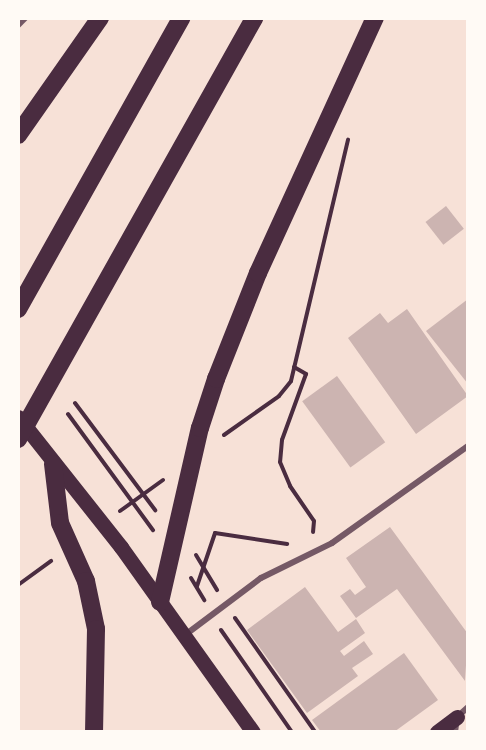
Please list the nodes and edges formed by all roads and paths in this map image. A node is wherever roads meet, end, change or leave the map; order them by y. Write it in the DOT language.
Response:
graph roads {
  1 [pos="25,18"];
  2 [pos="100,18"];
  3 [pos="181,18"];
  4 [pos="254,18"];
  5 [pos="375,18"];
  6 [pos="18,25"];
  7 [pos="351,130"];
  8 [pos="18,135"];
  9 [pos="18,309"];
  10 [pos="294,367"];
  11 [pos="75,403"];
  12 [pos="68,414"];
  13 [pos="18,417"];
  14 [pos="18,439"];
  15 [pos="216,442"];
  16 [pos="468,446"];
  17 [pos="53,464"];
  18 [pos="169,476"];
  19 [pos="155,510"];
  20 [pos="112,517"];
  21 [pos="153,531"];
  22 [pos="306,537"];
  23 [pos="297,542"];
  24 [pos="192,550"];
  25 [pos="56,558"];
  26 [pos="202,563"];
  27 [pos="186,572"];
  28 [pos="18,585"];
  29 [pos="196,587"];
  30 [pos="217,590"];
  31 [pos="160,602"];
  32 [pos="231,612"];
  33 [pos="212,614"];
  34 [pos="184,636"];
  35 [pos="460,719"];
  36 [pos="94,732"];
  37 [pos="254,732"];
  38 [pos="292,732"];
  39 [pos="315,732"];
  40 [pos="437,732"];
  1 -- 6 [label="lane"];
  2 -- 8 [label="highway"];
  3 -- 9 [label="highway"];
  4 -- 14 [label="highway"];
  5 -- 31 [label="highway"];
  7 -- 10 [label="path"];
  10 -- 15 [label="path"];
  10 -- 22 [label="path"];
  11 -- 19 [label="path"];
  12 -- 21 [label="path"];
  13 -- 17 [label="main road"];
  16 -- 33 [label="street"];
  17 -- 31 [label="main road"];
  17 -- 36 [label="highway"];
  18 -- 20 [label="path"];
  23 -- 26 [label="path"];
  24 -- 26 [label="path"];
  25 -- 28 [label="path"];
  26 -- 29 [label="path"];
  26 -- 30 [label="path"];
  27 -- 29 [label="path"];
  29 -- 33 [label="path"];
  31 -- 34 [label="main road"];
  32 -- 39 [label="path"];
  33 -- 34 [label="street"];
  33 -- 38 [label="path"];
  34 -- 37 [label="main road"];
  35 -- 40 [label="main road"];
}
